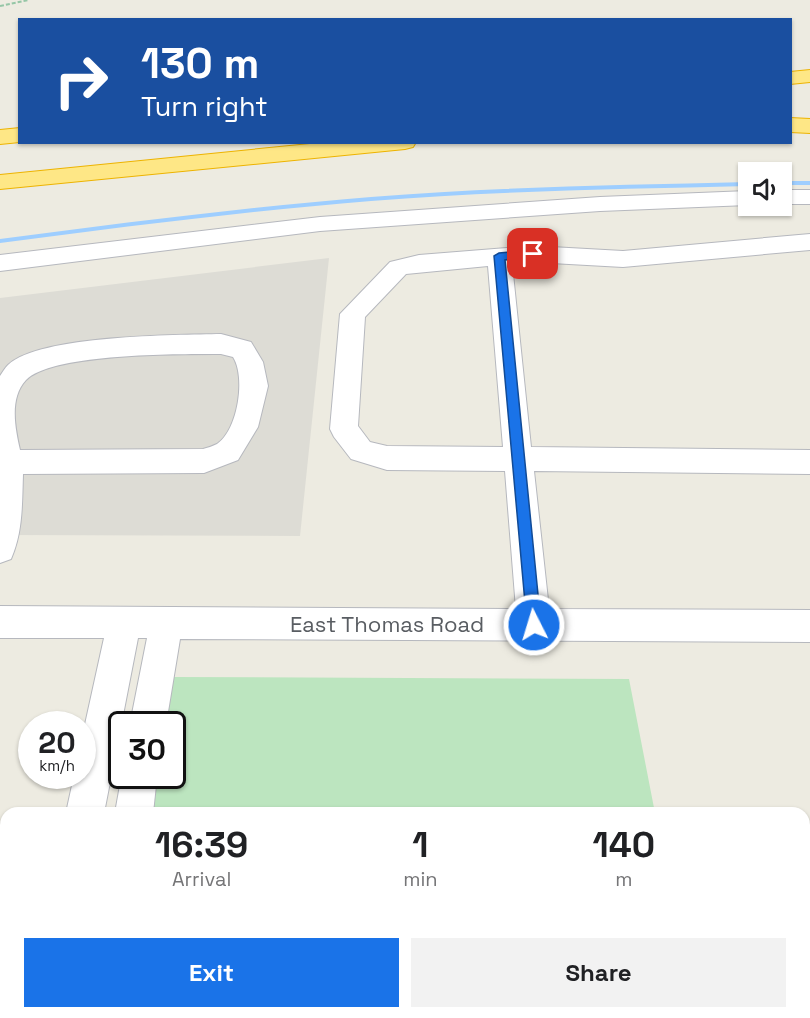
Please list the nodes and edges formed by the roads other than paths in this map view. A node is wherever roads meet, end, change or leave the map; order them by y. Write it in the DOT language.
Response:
graph roads {
  1 [pos="792,78"];
  2 [pos="810,78"];
  3 [pos="810,117"];
  4 [pos="792,118"];
  5 [pos="792,125"];
  6 [pos="810,126"];
  7 [pos="18,135"];
  8 [pos="0,137"];
  9 [pos="385,144"];
  10 [pos="0,182"];
  11 [pos="792,197"];
  12 [pos="810,197"];
  13 [pos="738,198"];
  14 [pos="810,242"];
  15 [pos="499,256"];
  16 [pos="0,263"];
  17 [pos="519,459"];
  18 [pos="9,462"];
  19 [pos="810,462"];
  20 [pos="0,549"];
  21 [pos="0,622"];
  22 [pos="124,623"];
  23 [pos="166,623"];
  24 [pos="534,625"];
  25 [pos="810,626"];
  26 [pos="150,711"];
  27 [pos="137,789"];
  28 [pos="86,807"];
  29 [pos="135,807"];
  1 -- 2 [label="highway"];
  3 -- 4 [label="highway"];
  5 -- 6 [label="highway"];
  7 -- 8 [label="highway"];
  9 -- 10 [label="highway"];
  11 -- 12 [label="street"];
  13 -- 16 [label="street"];
  14 -- 15 [label="street"];
  15 -- 17 [label="street"];
  15 -- 17 [label="street"];
  17 -- 19 [label="street"];
  17 -- 24 [label="street"];
  18 -- 18 [label="street"];
  18 -- 20 [label="street"];
  21 -- 22 [label="street, East Thomas Road"];
  22 -- 23 [label="street, East Thomas Road"];
  22 -- 28 [label="street"];
  23 -- 24 [label="street, East Thomas Road"];
  23 -- 26 [label="street"];
  24 -- 25 [label="street, East Thomas Road"];
  27 -- 29 [label="street"];
}
